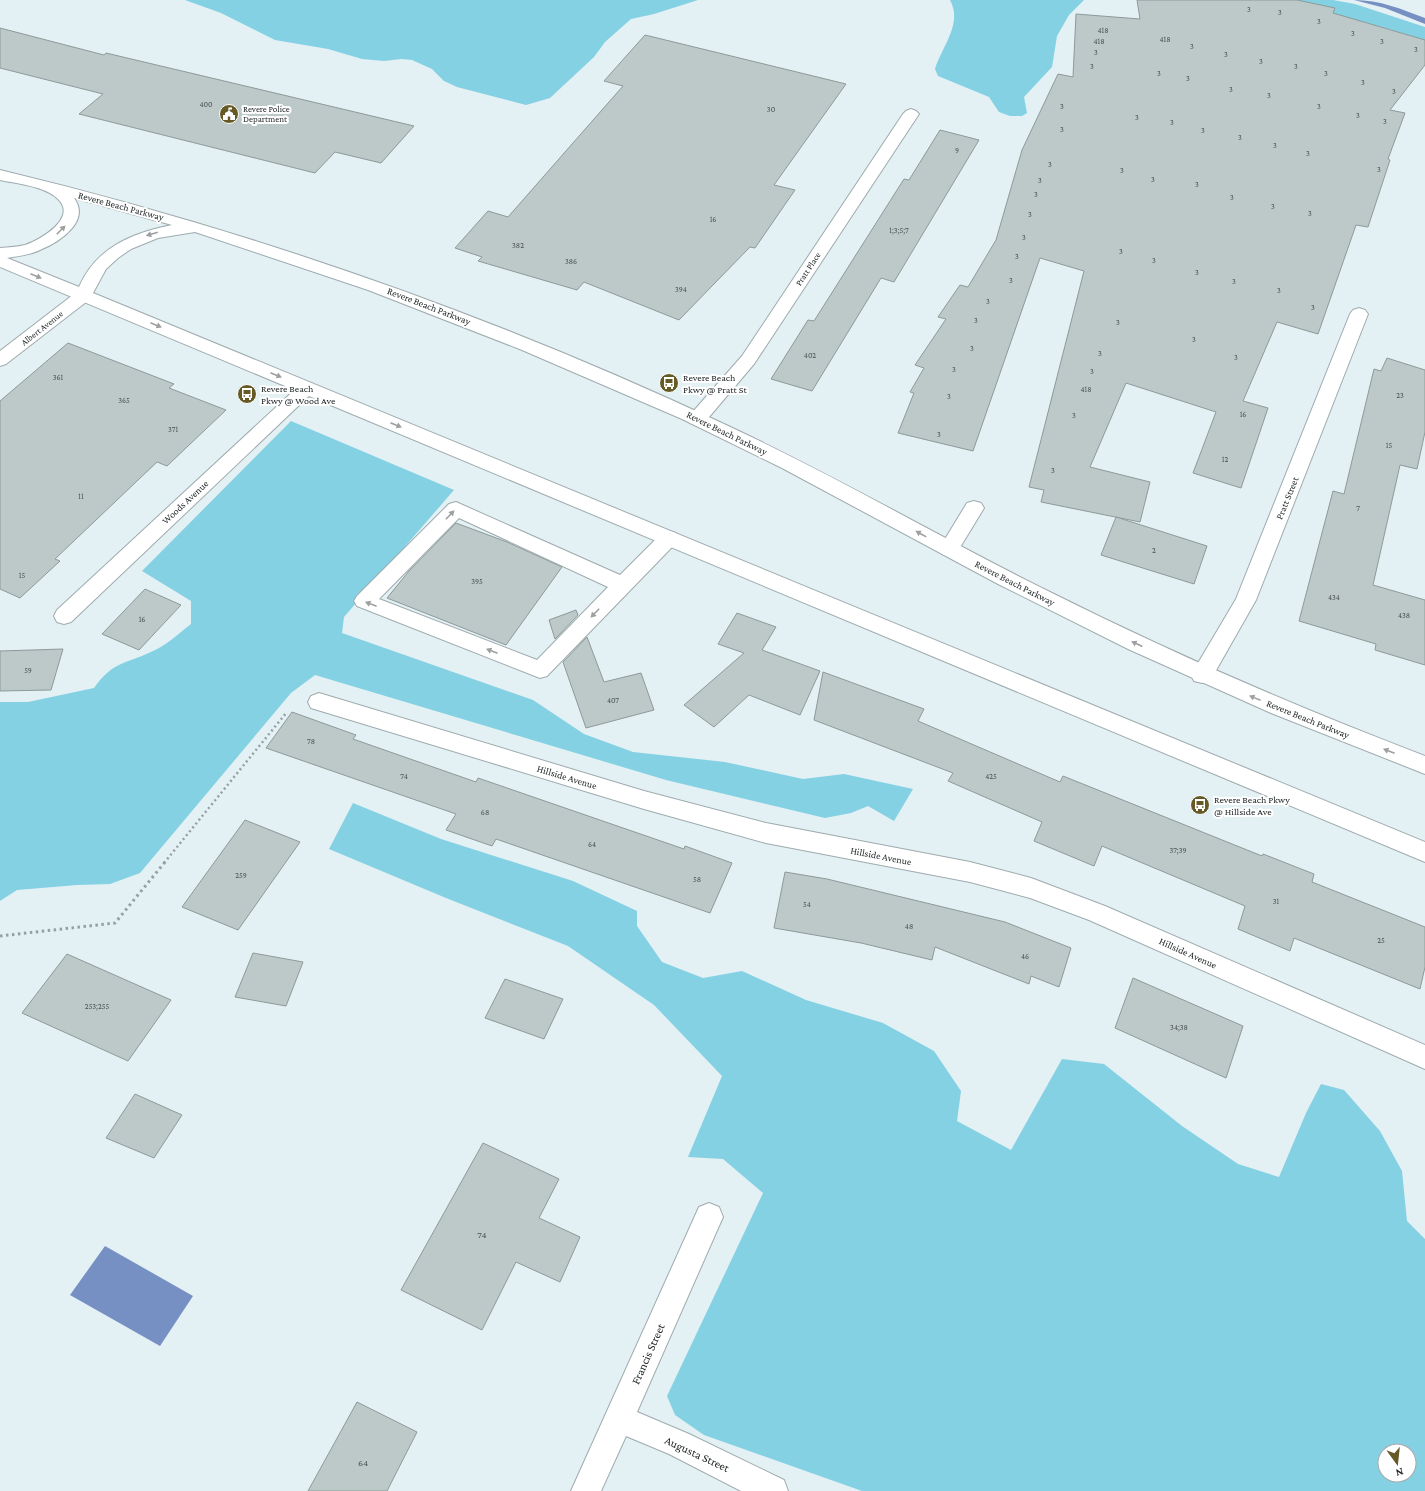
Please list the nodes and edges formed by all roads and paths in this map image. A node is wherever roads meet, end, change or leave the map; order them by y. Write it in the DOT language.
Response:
graph roads {
  1 [pos="910,114"];
  2 [pos="0,175"];
  3 [pos="50,186"];
  4 [pos="204,229"];
  5 [pos="0,253"];
  6 [pos="0,261"];
  7 [pos="84,295"];
  8 [pos="1359,314"];
  9 [pos="0,360"];
  10 [pos="307,388"];
  11 [pos="697,419"];
  12 [pos="974,508"];
  13 [pos="669,538"];
  14 [pos="949,549"];
  15 [pos="622,585"];
  16 [pos="64,616"];
  17 [pos="1202,674"];
  18 [pos="320,702"];
  19 [pos="290,708"];
  20 [pos="1425,765"];
  21 [pos="1425,852"];
  22 [pos="0,936"];
  23 [pos="1425,1057"];
  24 [pos="709,1217"];
  25 [pos="619,1419"];
  26 [pos="586,1491"];
  27 [pos="773,1491"];
  1 -- 11 [label="main road, Pratt Place"];
  2 -- 3 [label="main road, Revere Beach Parkway"];
  3 -- 4 [label="main road, Revere Beach Parkway"];
  5 -- 3 [label="main road, one-way"];
  4 -- 7 [label="main road, one-way"];
  4 -- 11 [label="main road, Revere Beach Parkway"];
  6 -- 7 [label="main road, one-way"];
  7 -- 9 [label="main road, Albert Avenue"];
  7 -- 10 [label="main road, one-way"];
  8 -- 17 [label="main road, Pratt Street"];
  10 -- 13 [label="main road, one-way"];
  10 -- 16 [label="main road, Woods Avenue"];
  14 -- 11 [label="main road, Revere Beach Parkway, one-way"];
  12 -- 14 [label="main road"];
  13 -- 15 [label="main road"];
  13 -- 21 [label="main road"];
  17 -- 14 [label="main road, Revere Beach Parkway, one-way"];
  15 -- 15 [label="main road, one-way"];
  20 -- 17 [label="main road, Revere Beach Parkway, one-way"];
  18 -- 23 [label="main road, Hillside Avenue"];
  19 -- 22 [label="path"];
  24 -- 25 [label="main road, Francis Street"];
  25 -- 26 [label="main road, Francis Street"];
  25 -- 27 [label="main road, Augusta Street"];
}
